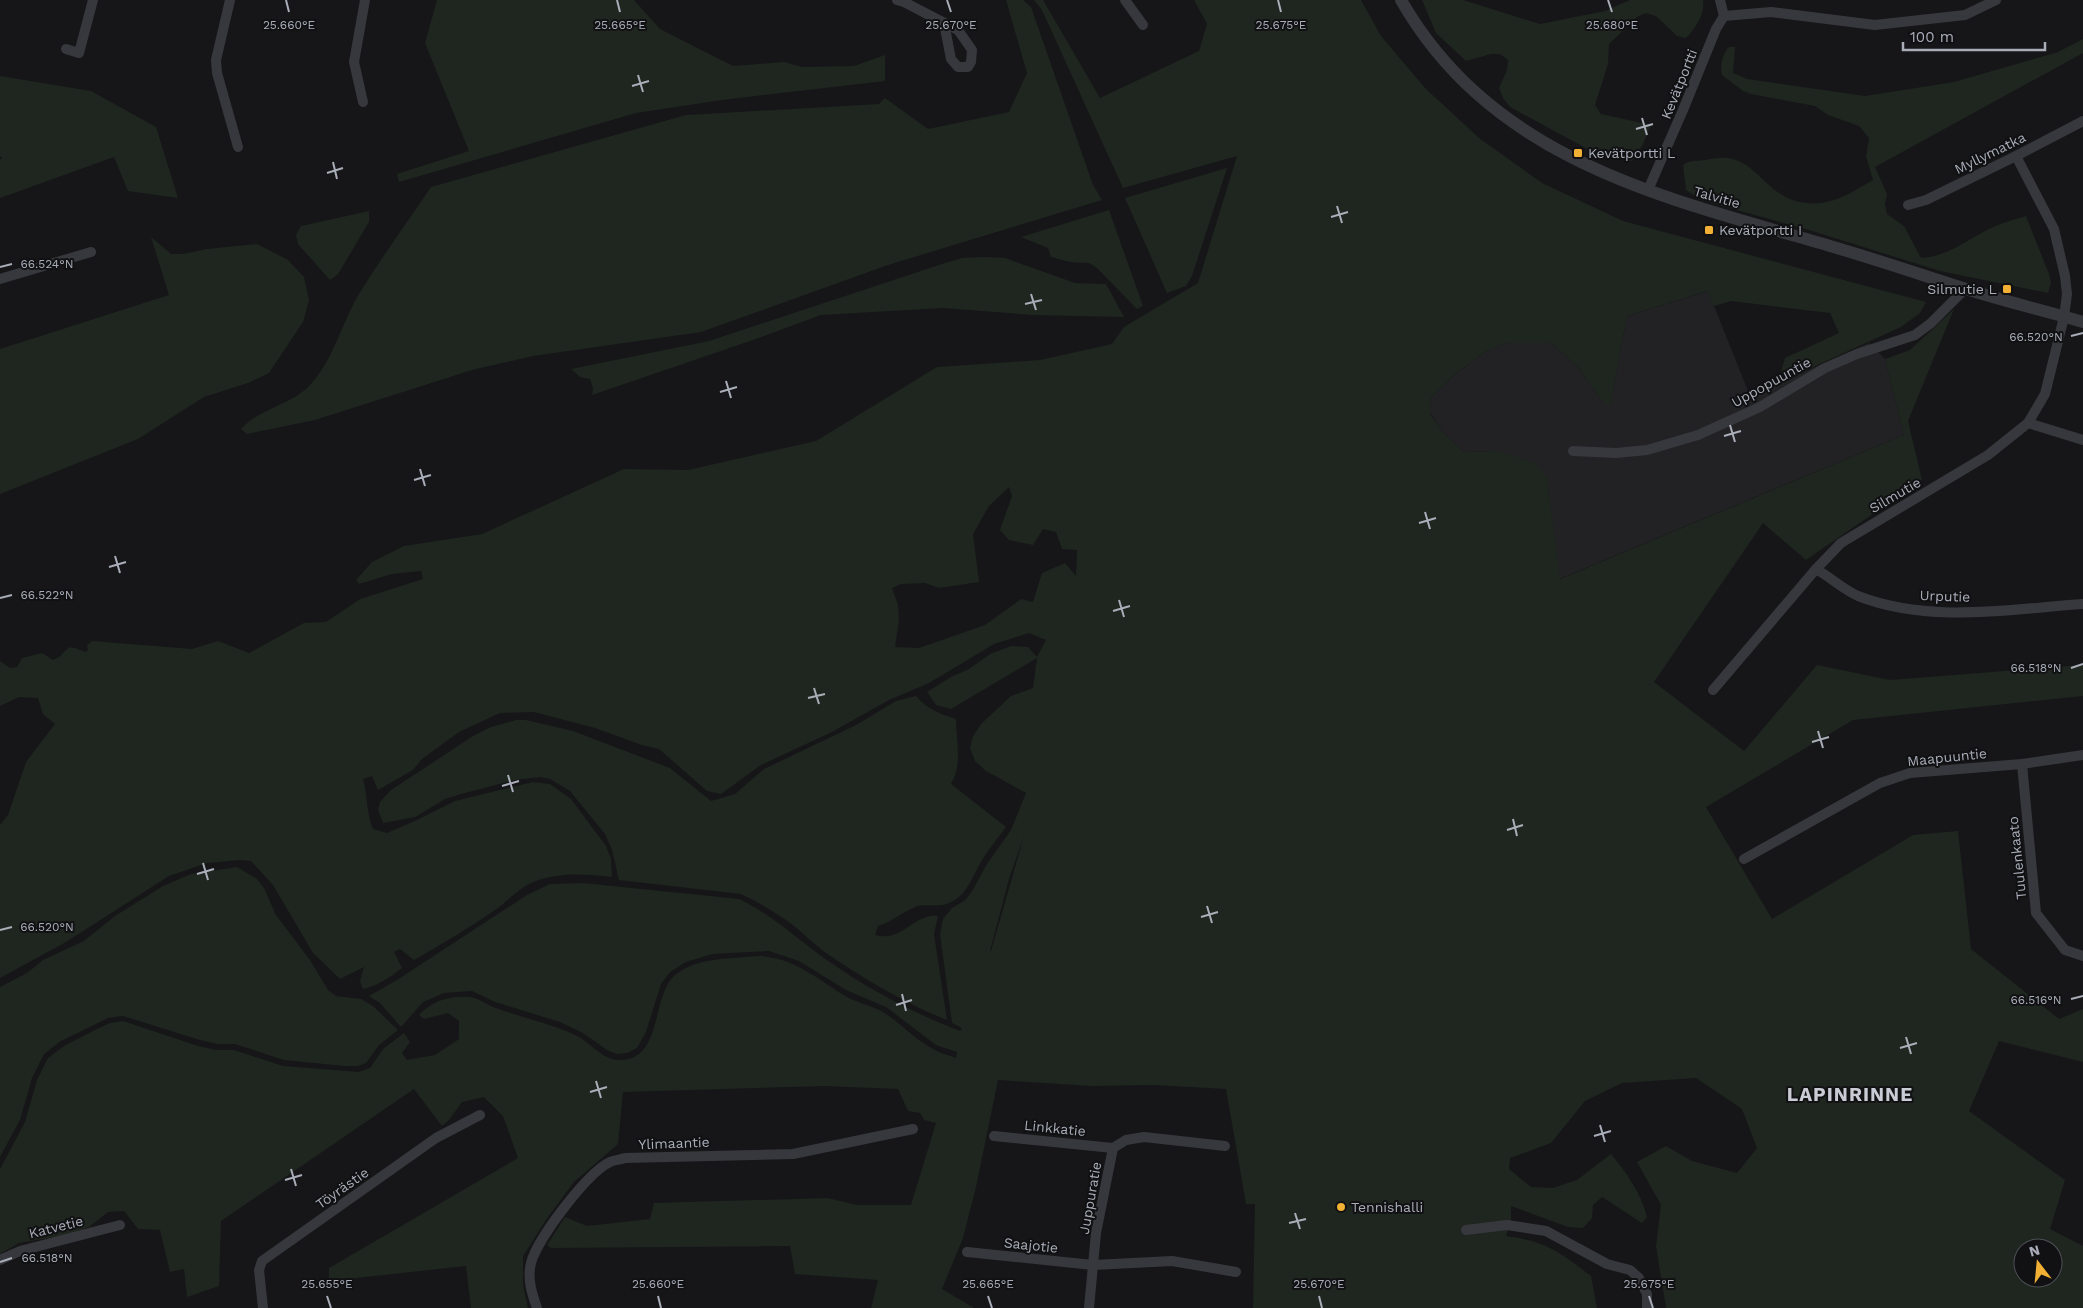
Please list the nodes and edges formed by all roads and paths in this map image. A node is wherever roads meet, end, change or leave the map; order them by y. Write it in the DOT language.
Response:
graph roads {
  1 [pos="93,0"];
  2 [pos="230,0"];
  3 [pos="365,0"];
  4 [pos="897,0"];
  5 [pos="1125,0"];
  6 [pos="1401,0"];
  7 [pos="1720,0"];
  8 [pos="1996,0"];
  9 [pos="1724,16"];
  10 [pos="944,23"];
  11 [pos="1143,25"];
  12 [pos="66,49"];
  13 [pos="363,102"];
  14 [pos="2083,121"];
  15 [pos="238,147"];
  16 [pos="2016,156"];
  17 [pos="1648,190"];
  18 [pos="1908,206"];
  19 [pos="91,252"];
  20 [pos="0,279"];
  21 [pos="1965,289"];
  22 [pos="2064,316"];
  23 [pos="2083,322"];
  24 [pos="2028,423"];
  25 [pos="2083,440"];
  26 [pos="1573,451"];
  27 [pos="1816,569"];
  28 [pos="2083,604"];
  29 [pos="1713,690"];
  30 [pos="2083,755"];
  31 [pos="2022,764"];
  32 [pos="1744,859"];
  33 [pos="2083,956"];
  34 [pos="480,1115"];
  35 [pos="913,1129"];
  36 [pos="994,1136"];
  37 [pos="1225,1146"];
  38 [pos="1113,1148"];
  39 [pos="120,1225"];
  40 [pos="1466,1230"];
  41 [pos="967,1252"];
  42 [pos="0,1260"];
  43 [pos="1093,1265"];
  44 [pos="1236,1272"];
  45 [pos="263,1308"];
  46 [pos="537,1308"];
  47 [pos="1089,1308"];
  48 [pos="1647,1308"];
  1 -- 12 [label="street"];
  2 -- 15 [label="street"];
  3 -- 13 [label="street"];
  4 -- 10 [label="street"];
  5 -- 11 [label="street"];
  6 -- 17 [label="street, Talvitie"];
  7 -- 9 [label="street"];
  8 -- 9 [label="street"];
  9 -- 17 [label="street, Kevätportti"];
  14 -- 16 [label="street, Myllymatka"];
  16 -- 18 [label="street, Myllymatka"];
  16 -- 22 [label="street, Silmutie"];
  17 -- 21 [label="street, Talvitie"];
  19 -- 20 [label="street"];
  21 -- 22 [label="street, Talvitie"];
  21 -- 26 [label="street, Uppopuuntie"];
  22 -- 23 [label="street, Talvitie"];
  22 -- 24 [label="street, Silmutie"];
  24 -- 25 [label="street"];
  24 -- 27 [label="street, Silmutie"];
  27 -- 28 [label="street, Urputie"];
  27 -- 29 [label="street, Silmutie"];
  30 -- 31 [label="street, Maapuuntie"];
  31 -- 32 [label="street, Maapuuntie"];
  31 -- 33 [label="street, Tuulenkaato"];
  34 -- 45 [label="street, Töyrästie"];
  35 -- 46 [label="street, Ylimaantie"];
  36 -- 38 [label="street, Linkkatie"];
  37 -- 38 [label="street, Juppuratie"];
  38 -- 43 [label="street, Juppuratie"];
  39 -- 42 [label="street, Katvetie"];
  40 -- 48 [label="street"];
  41 -- 43 [label="street, Saajotie"];
  43 -- 44 [label="street, Saajotie"];
  43 -- 47 [label="street, Juppuratie"];
}
